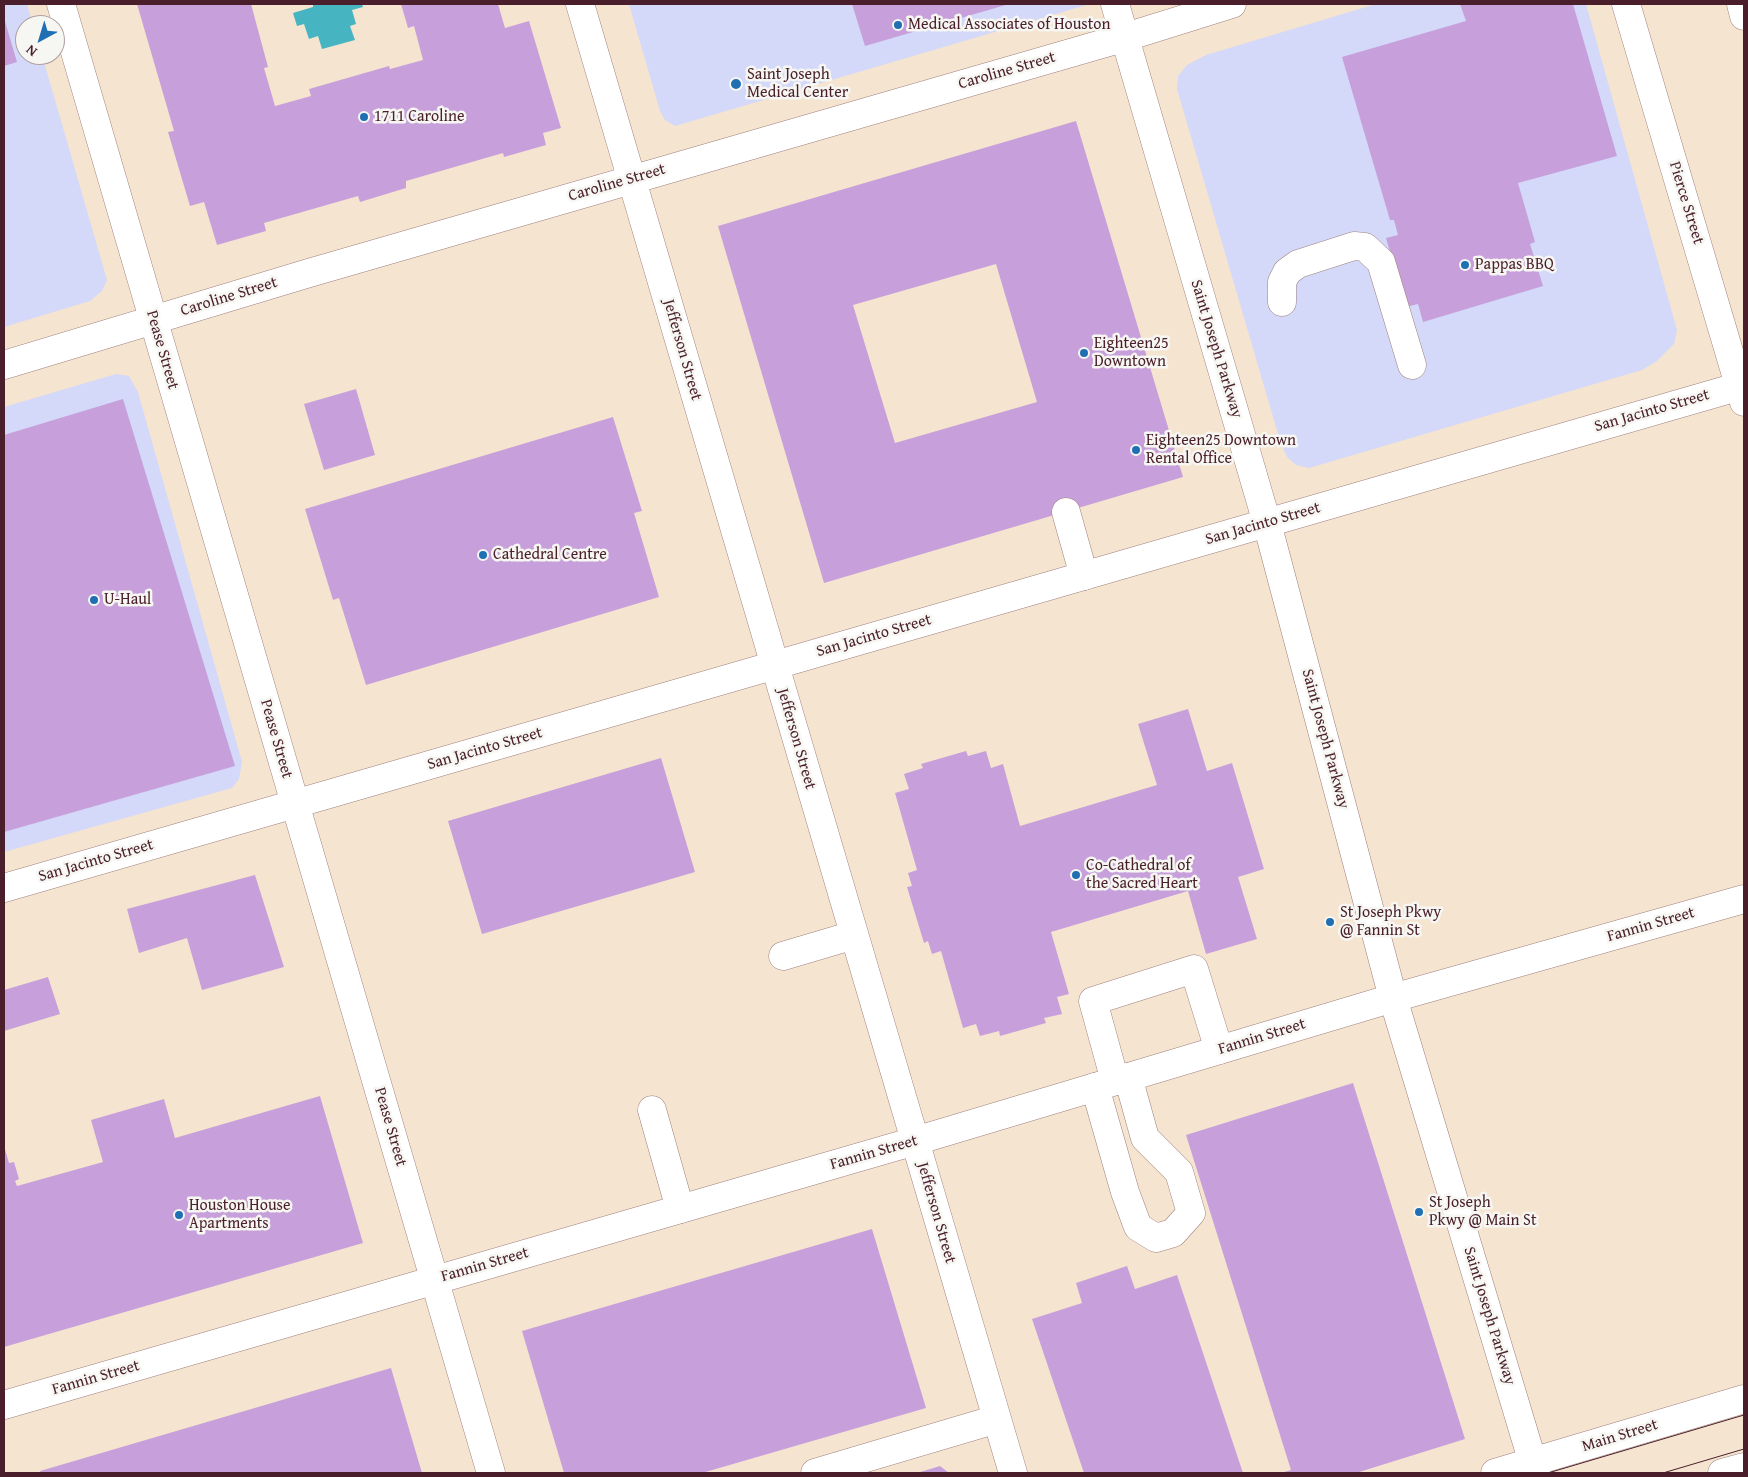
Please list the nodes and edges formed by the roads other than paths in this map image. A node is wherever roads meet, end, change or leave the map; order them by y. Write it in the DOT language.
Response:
graph roads {
  1 [pos="61,4"];
  2 [pos="580,4"];
  3 [pos="1115,4"];
  4 [pos="1232,4"];
  5 [pos="1626,4"];
  6 [pos="1741,4"];
  7 [pos="1744,16"];
  8 [pos="1126,37"];
  9 [pos="632,179"];
  10 [pos="1282,302"];
  11 [pos="153,319"];
  12 [pos="4,365"];
  13 [pos="1412,365"];
  14 [pos="1743,391"];
  15 [pos="1066,512"];
  16 [pos="1267,523"];
  17 [pos="1084,576"];
  18 [pos="775,665"];
  19 [pos="295,804"];
  20 [pos="4,888"];
  21 [pos="1744,900"];
  22 [pos="854,935"];
  23 [pos="783,956"];
  24 [pos="1394,998"];
  25 [pos="1219,1050"];
  26 [pos="1112,1082"];
  27 [pos="652,1110"];
  28 [pos="915,1141"];
  29 [pos="680,1209"];
  30 [pos="435,1280"];
  31 [pos="1744,1399"];
  32 [pos="4,1405"];
  33 [pos="997,1419"];
  34 [pos="1744,1467"];
  35 [pos="1534,1468"];
  36 [pos="492,1473"];
  37 [pos="815,1473"];
  38 [pos="1013,1473"];
  39 [pos="1496,1473"];
  40 [pos="1722,1473"];
  1 -- 11 [label="main road, Pease Street"];
  2 -- 9 [label="main road, Jefferson Street"];
  3 -- 8 [label="main road, Saint Joseph Parkway"];
  4 -- 8 [label="main road, Caroline Street"];
  5 -- 14 [label="main road, Pierce Street"];
  6 -- 7 [label="main road"];
  8 -- 9 [label="main road, Caroline Street"];
  8 -- 16 [label="main road, Saint Joseph Parkway"];
  9 -- 11 [label="main road, Caroline Street"];
  9 -- 18 [label="main road, Jefferson Street"];
  10 -- 13 [label="main road"];
  11 -- 12 [label="main road, Caroline Street"];
  11 -- 19 [label="main road, Pease Street"];
  14 -- 16 [label="main road, San Jacinto Street"];
  15 -- 17 [label="main road"];
  16 -- 17 [label="main road, San Jacinto Street"];
  16 -- 24 [label="main road, Saint Joseph Parkway"];
  17 -- 18 [label="main road, San Jacinto Street"];
  18 -- 19 [label="main road, San Jacinto Street"];
  18 -- 22 [label="main road, Jefferson Street"];
  19 -- 20 [label="main road, San Jacinto Street"];
  19 -- 30 [label="main road, Pease Street"];
  21 -- 24 [label="main road, Fannin Street"];
  22 -- 23 [label="main road"];
  22 -- 28 [label="main road, Jefferson Street"];
  24 -- 25 [label="main road, Fannin Street"];
  24 -- 35 [label="main road, Saint Joseph Parkway"];
  25 -- 26 [label="main road, Fannin Street"];
  25 -- 26 [label="main road"];
  26 -- 26 [label="main road"];
  26 -- 28 [label="main road, Fannin Street"];
  27 -- 29 [label="main road"];
  28 -- 29 [label="main road, Fannin Street"];
  28 -- 33 [label="main road, Jefferson Street"];
  29 -- 30 [label="main road, Fannin Street"];
  30 -- 32 [label="main road, Fannin Street"];
  30 -- 36 [label="main road, Pease Street"];
  31 -- 35 [label="main road, Main Street"];
  33 -- 37 [label="main road"];
  33 -- 38 [label="main road, Jefferson Street"];
  34 -- 40 [label="main road"];
  35 -- 39 [label="main road, Main Street"];
}
